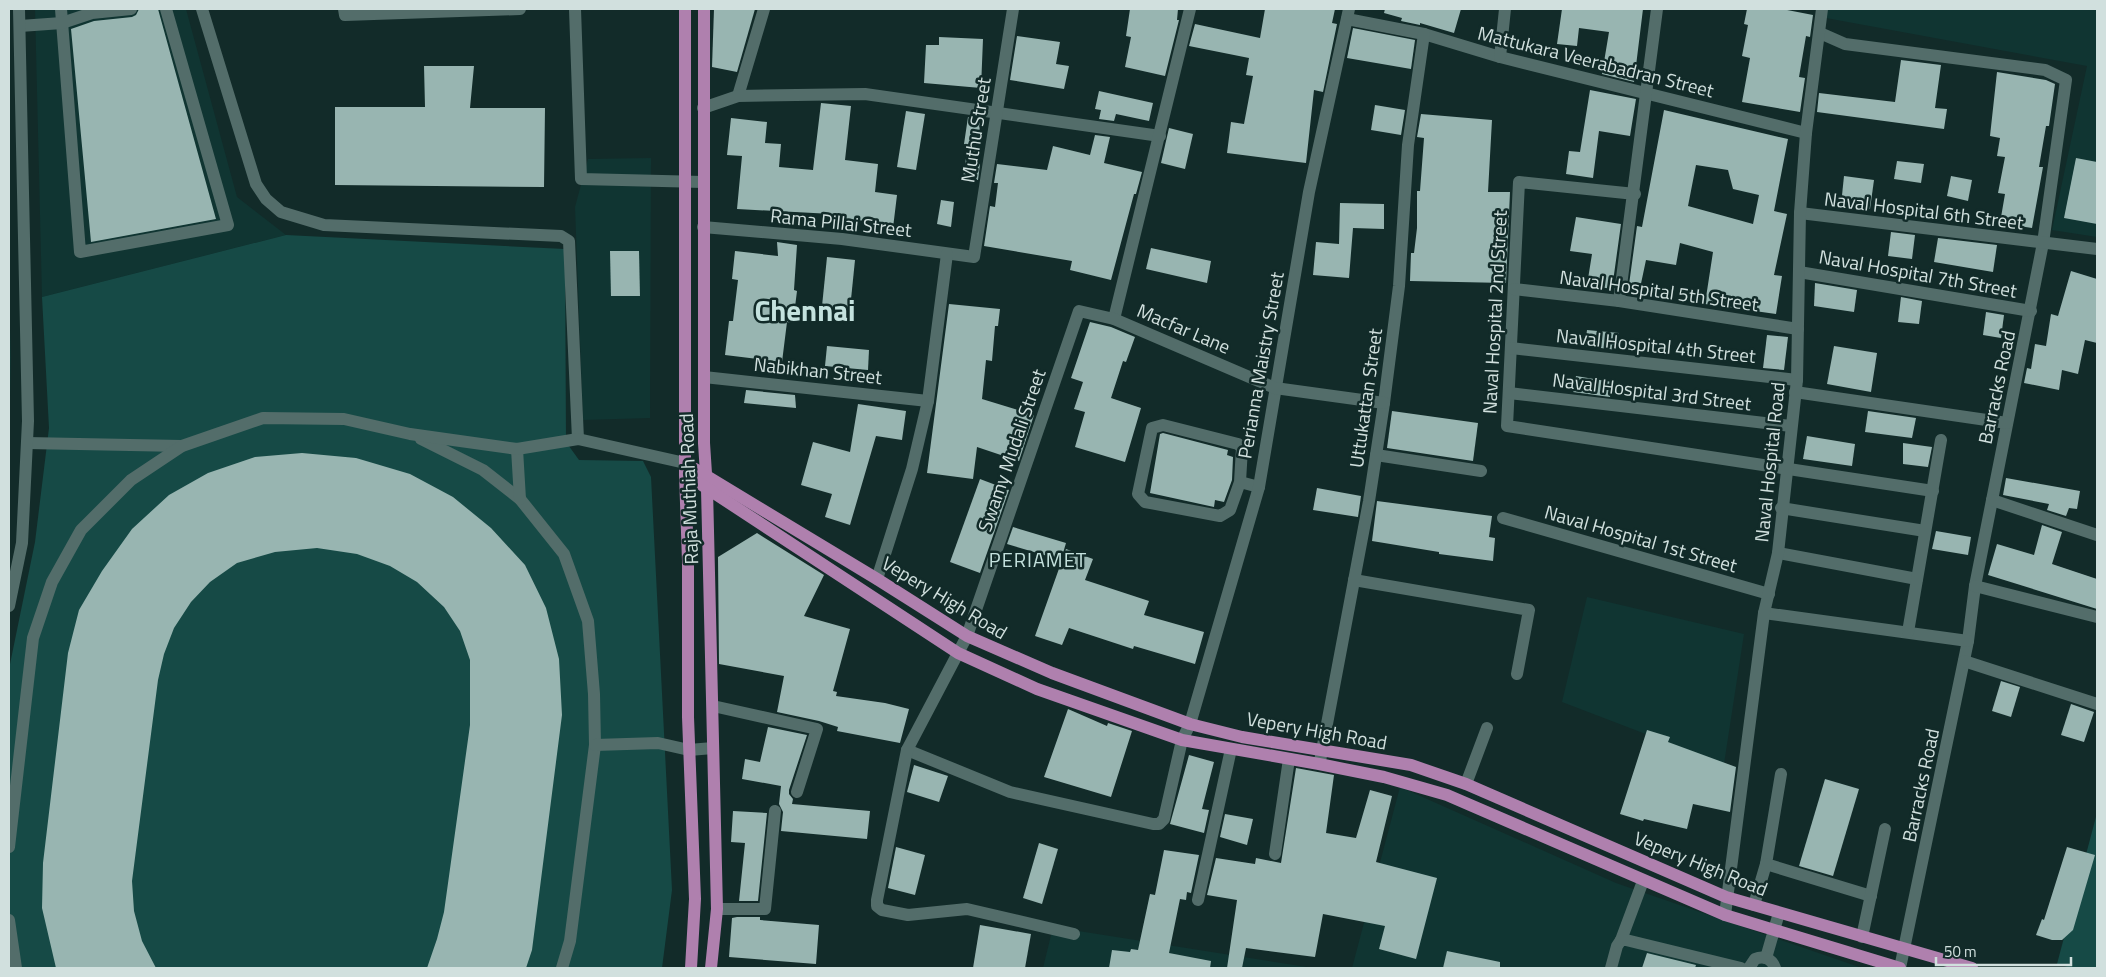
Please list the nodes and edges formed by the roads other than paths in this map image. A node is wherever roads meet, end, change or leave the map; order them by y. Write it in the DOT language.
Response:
graph roads {
  1 [pos="19,9"];
  2 [pos="61,9"];
  3 [pos="131,9"];
  4 [pos="166,9"];
  5 [pos="202,9"];
  6 [pos="344,9"];
  7 [pos="520,9"];
  8 [pos="575,9"];
  9 [pos="685,9"];
  10 [pos="704,9"];
  11 [pos="764,9"];
  12 [pos="1014,9"];
  13 [pos="1190,9"];
  14 [pos="1505,9"];
  15 [pos="1658,9"];
  16 [pos="1822,9"];
  17 [pos="1348,14"];
  18 [pos="62,23"];
  19 [pos="20,26"];
  20 [pos="1820,32"];
  21 [pos="1424,34"];
  22 [pos="1500,57"];
  23 [pos="1648,95"];
  24 [pos="738,96"];
  25 [pos="15,103"];
  26 [pos="703,108"];
  27 [pos="997,114"];
  28 [pos="1806,133"];
  29 [pos="1160,136"];
  30 [pos="703,182"];
  31 [pos="684,183"];
  32 [pos="1635,194"];
  33 [pos="1800,213"];
  34 [pos="703,227"];
  35 [pos="2043,243"];
  36 [pos="2097,249"];
  37 [pos="947,254"];
  38 [pos="974,257"];
  39 [pos="1799,272"];
  40 [pos="1514,289"];
  41 [pos="1619,301"];
  42 [pos="2031,311"];
  43 [pos="1114,319"];
  44 [pos="1798,329"];
  45 [pos="1511,348"];
  46 [pos="704,377"];
  47 [pos="1796,386"];
  48 [pos="1275,388"];
  49 [pos="1509,393"];
  50 [pos="928,401"];
  51 [pos="1384,403"];
  52 [pos="2007,423"];
  53 [pos="1790,426"];
  54 [pos="410,434"];
  55 [pos="578,438"];
  56 [pos="1941,440"];
  57 [pos="27,443"];
  58 [pos="182,446"];
  59 [pos="517,449"];
  60 [pos="1376,455"];
  61 [pos="1787,467"];
  62 [pos="685,468"];
  63 [pos="1480,471"];
  64 [pos="707,475"];
  65 [pos="1240,482"];
  66 [pos="1259,487"];
  67 [pos="707,489"];
  68 [pos="1933,491"];
  69 [pos="520,499"];
  70 [pos="1992,500"];
  71 [pos="1781,508"];
  72 [pos="1503,518"];
  73 [pos="1926,531"];
  74 [pos="2097,535"];
  75 [pos="1778,553"];
  76 [pos="877,578"];
  77 [pos="1917,579"];
  78 [pos="1354,580"];
  79 [pos="1975,586"];
  80 [pos="1769,594"];
  81 [pos="9,606"];
  82 [pos="1764,613"];
  83 [pos="2097,617"];
  84 [pos="1908,632"];
  85 [pos="967,636"];
  86 [pos="1968,641"];
  87 [pos="958,653"];
  88 [pos="1964,661"];
  89 [pos="1517,674"];
  90 [pos="2097,704"];
  91 [pos="713,706"];
  92 [pos="1190,724"];
  93 [pos="1487,728"];
  94 [pos="1182,740"];
  95 [pos="595,745"];
  96 [pos="712,748"];
  97 [pos="1231,749"];
  98 [pos="689,750"];
  99 [pos="907,750"];
  100 [pos="1322,751"];
  101 [pos="1289,759"];
  102 [pos="1319,764"];
  103 [pos="1781,774"];
  104 [pos="1466,784"];
  105 [pos="796,792"];
  106 [pos="775,811"];
  107 [pos="1885,829"];
  108 [pos="9,847"];
  109 [pos="1275,854"];
  110 [pos="1766,864"];
  111 [pos="1643,881"];
  112 [pos="1871,896"];
  113 [pos="1726,897"];
  114 [pos="1198,900"];
  115 [pos="1754,905"];
  116 [pos="717,909"];
  117 [pos="1779,913"];
  118 [pos="1725,915"];
  119 [pos="9,920"];
  120 [pos="1773,930"];
  121 [pos="1074,934"];
  122 [pos="1862,937"];
  123 [pos="1622,940"];
  124 [pos="1905,949"];
  125 [pos="1766,958"];
  126 [pos="1881,966"];
  127 [pos="16,968"];
  128 [pos="562,968"];
  129 [pos="691,968"];
  130 [pos="711,968"];
  131 [pos="1611,968"];
  132 [pos="1740,968"];
  133 [pos="1749,968"];
  134 [pos="1775,968"];
  135 [pos="1900,968"];
  136 [pos="1972,968"];
  1 -- 19 [label="street"];
  2 -- 18 [label="street"];
  3 -- 18 [label="street"];
  4 -- 18 [label="street"];
  5 -- 55 [label="street"];
  6 -- 7 [label="street"];
  8 -- 31 [label="street"];
  9 -- 31 [label="main road, Raja Muthiah Road"];
  10 -- 26 [label="main road, Raja Muthiah Road"];
  11 -- 24 [label="street"];
  12 -- 27 [label="street, Muthu Street"];
  13 -- 29 [label="street"];
  14 -- 22 [label="street"];
  15 -- 23 [label="street"];
  16 -- 20 [label="street, Naval Hospital Road"];
  17 -- 21 [label="street, Mattukara Veerabadran Street"];
  17 -- 48 [label="street, Perianna Maistry Street"];
  18 -- 19 [label="street"];
  19 -- 25 [label="street"];
  20 -- 28 [label="street, Naval Hospital Road"];
  20 -- 35 [label="street, Barracks Road"];
  21 -- 22 [label="street, Mattukara Veerabadran Street"];
  21 -- 51 [label="street, Uttukattan Street"];
  22 -- 23 [label="street, Mattukara Veerabadran Street"];
  23 -- 28 [label="street, Mattukara Veerabadran Street"];
  23 -- 32 [label="street"];
  24 -- 26 [label="street"];
  24 -- 27 [label="street"];
  25 -- 57 [label="street"];
  26 -- 30 [label="main road, Raja Muthiah Road"];
  27 -- 29 [label="street"];
  27 -- 38 [label="street, Muthu Street"];
  28 -- 33 [label="street, Naval Hospital Road"];
  29 -- 43 [label="street"];
  30 -- 31 [label="street"];
  30 -- 34 [label="main road, Raja Muthiah Road"];
  31 -- 62 [label="main road, Raja Muthiah Road"];
  32 -- 40 [label="street, Naval Hospital 2nd Street"];
  32 -- 41 [label="street"];
  33 -- 35 [label="street, Naval Hospital 6th Street"];
  33 -- 39 [label="street, Naval Hospital Road"];
  34 -- 37 [label="street, Rama Pillai Street"];
  34 -- 46 [label="main road, Raja Muthiah Road"];
  35 -- 36 [label="street, Naval Hospital 6th Street"];
  35 -- 42 [label="street, Barracks Road"];
  37 -- 38 [label="street, Rama Pillai Street"];
  37 -- 50 [label="street"];
  39 -- 42 [label="street, Naval Hospital 7th Street"];
  39 -- 44 [label="street, Naval Hospital Road"];
  40 -- 41 [label="street, Naval Hospital 5th Street"];
  40 -- 45 [label="street, Naval Hospital 2nd Street"];
  41 -- 44 [label="street, Naval Hospital 5th Street"];
  42 -- 52 [label="street, Barracks Road"];
  43 -- 48 [label="street, Macfar Lane"];
  43 -- 85 [label="street, Swamy Mudali Street"];
  44 -- 47 [label="street, Naval Hospital Road"];
  45 -- 47 [label="street, Naval Hospital 4th Street"];
  45 -- 49 [label="street, Naval Hospital 2nd Street"];
  46 -- 50 [label="street, Nabikhan Street"];
  46 -- 64 [label="main road, Raja Muthiah Road"];
  47 -- 52 [label="street, Naval Hospital 4th Street"];
  47 -- 53 [label="street, Naval Hospital Road"];
  48 -- 51 [label="street, Macfar Lane"];
  48 -- 66 [label="street, Perianna Maistry Street"];
  49 -- 53 [label="street, Naval Hospital 3rd Street"];
  49 -- 61 [label="street, Naval Hospital 2nd Street"];
  50 -- 76 [label="street"];
  51 -- 60 [label="street, Uttukattan Street"];
  52 -- 70 [label="street, Barracks Road"];
  53 -- 61 [label="street, Naval Hospital Road"];
  54 -- 58 [label="street"];
  54 -- 59 [label="street"];
  54 -- 69 [label="street"];
  55 -- 59 [label="street"];
  55 -- 62 [label="street"];
  56 -- 68 [label="street"];
  57 -- 58 [label="street"];
  57 -- 81 [label="street"];
  58 -- 108 [label="street"];
  59 -- 69 [label="street"];
  60 -- 63 [label="street"];
  60 -- 78 [label="street, Uttukattan Street"];
  61 -- 68 [label="street"];
  61 -- 71 [label="street, Naval Hospital Road"];
  62 -- 64 [label="main road, Vepery High Road"];
  62 -- 67 [label="main road, Vepery High Road"];
  62 -- 98 [label="main road, Raja Muthiah Road"];
  64 -- 67 [label="main road, Raja Muthiah Road"];
  64 -- 76 [label="main road, Vepery High Road"];
  65 -- 65 [label="street"];
  65 -- 66 [label="street"];
  66 -- 92 [label="street, Perianna Maistry Street"];
  67 -- 87 [label="main road, Vepery High Road"];
  67 -- 91 [label="main road, Raja Muthiah Road"];
  68 -- 73 [label="street"];
  69 -- 95 [label="street"];
  70 -- 74 [label="street"];
  70 -- 79 [label="street, Barracks Road"];
  71 -- 73 [label="street"];
  71 -- 75 [label="street, Naval Hospital Road"];
  72 -- 80 [label="street, Naval Hospital 1st Street"];
  73 -- 77 [label="street"];
  75 -- 77 [label="street"];
  75 -- 80 [label="street, Naval Hospital Road"];
  76 -- 85 [label="main road, Vepery High Road"];
  77 -- 84 [label="street"];
  78 -- 89 [label="street"];
  78 -- 100 [label="street, Uttukattan Street"];
  79 -- 83 [label="street"];
  79 -- 86 [label="street, Barracks Road"];
  80 -- 82 [label="street, Naval Hospital Road"];
  82 -- 84 [label="street"];
  82 -- 113 [label="street, Naval Hospital Road"];
  84 -- 86 [label="street"];
  85 -- 87 [label="street"];
  85 -- 92 [label="main road, Vepery High Road"];
  86 -- 88 [label="street, Barracks Road"];
  87 -- 94 [label="main road, Vepery High Road"];
  87 -- 99 [label="street"];
  88 -- 90 [label="street"];
  88 -- 124 [label="street, Barracks Road"];
  91 -- 96 [label="main road, Raja Muthiah Road"];
  91 -- 105 [label="street"];
  92 -- 94 [label="street, Perianna Maistry Street"];
  92 -- 100 [label="main road, Vepery High Road"];
  93 -- 104 [label="street"];
  94 -- 97 [label="main road, Vepery High Road"];
  94 -- 99 [label="street, Perianna Maistry Street"];
  95 -- 98 [label="street"];
  95 -- 128 [label="street"];
  96 -- 98 [label="street"];
  96 -- 116 [label="main road, Raja Muthiah Road"];
  97 -- 101 [label="main road, Vepery High Road"];
  97 -- 114 [label="street"];
  98 -- 129 [label="main road, Raja Muthiah Road"];
  99 -- 121 [label="street"];
  100 -- 102 [label="street, Uttukattan Street"];
  100 -- 104 [label="main road, Vepery High Road"];
  101 -- 102 [label="main road, Vepery High Road"];
  101 -- 109 [label="street"];
  102 -- 111 [label="main road, Vepery High Road"];
  103 -- 110 [label="street"];
  104 -- 113 [label="main road, Vepery High Road"];
  106 -- 116 [label="street"];
  107 -- 112 [label="street"];
  110 -- 112 [label="street"];
  110 -- 115 [label="street"];
  111 -- 118 [label="main road, Vepery High Road"];
  111 -- 123 [label="street"];
  112 -- 122 [label="street"];
  113 -- 115 [label="main road, Vepery High Road"];
  113 -- 118 [label="street, Naval Hospital Road"];
  115 -- 117 [label="main road, Vepery High Road"];
  116 -- 130 [label="main road, Raja Muthiah Road"];
  117 -- 120 [label="street"];
  117 -- 122 [label="main road, Vepery High Road"];
  118 -- 120 [label="main road, Vepery High Road"];
  119 -- 127 [label="street"];
  120 -- 125 [label="street"];
  120 -- 126 [label="main road, Vepery High Road"];
  122 -- 124 [label="main road, Vepery High Road"];
  123 -- 131 [label="street"];
  123 -- 132 [label="street"];
  124 -- 135 [label="street, Barracks Road"];
  124 -- 136 [label="main road, Vepery High Road"];
  125 -- 133 [label="street"];
  125 -- 134 [label="street"];
  126 -- 135 [label="main road, Vepery High Road"];
}
